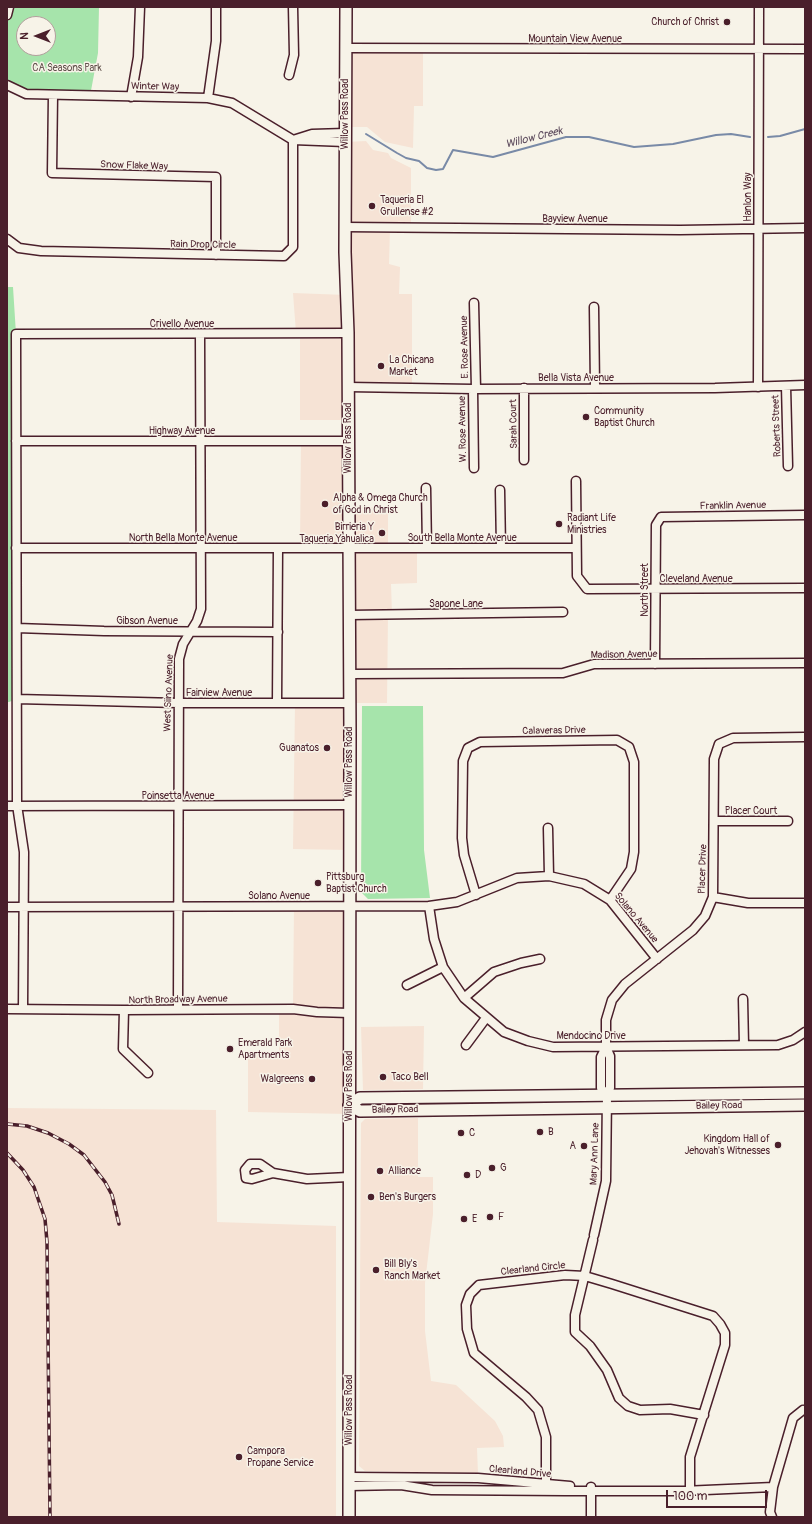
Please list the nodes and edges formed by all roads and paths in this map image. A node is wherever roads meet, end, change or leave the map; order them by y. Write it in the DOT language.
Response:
graph roads {
  1 [pos="9,7"];
  2 [pos="140,7"];
  3 [pos="216,7"];
  4 [pos="294,7"];
  5 [pos="346,7"];
  6 [pos="759,7"];
  7 [pos="7,14"];
  8 [pos="346,48"];
  9 [pos="759,49"];
  10 [pos="805,49"];
  11 [pos="289,75"];
  12 [pos="7,85"];
  13 [pos="52,96"];
  14 [pos="131,96"];
  15 [pos="208,98"];
  16 [pos="345,137"];
  17 [pos="293,140"];
  18 [pos="345,227"];
  19 [pos="758,228"];
  20 [pos="805,228"];
  21 [pos="7,239"];
  22 [pos="216,255"];
  23 [pos="474,303"];
  24 [pos="594,307"];
  25 [pos="348,333"];
  26 [pos="200,334"];
  27 [pos="805,385"];
  28 [pos="786,386"];
  29 [pos="348,387"];
  30 [pos="758,387"];
  31 [pos="524,388"];
  32 [pos="595,388"];
  33 [pos="474,389"];
  34 [pos="16,441"];
  35 [pos="201,441"];
  36 [pos="348,441"];
  37 [pos="524,460"];
  38 [pos="788,466"];
  39 [pos="474,468"];
  40 [pos="576,481"];
  41 [pos="426,488"];
  42 [pos="500,490"];
  43 [pos="805,515"];
  44 [pos="661,517"];
  45 [pos="16,548"];
  46 [pos="201,548"];
  47 [pos="427,548"];
  48 [pos="501,548"];
  49 [pos="576,548"];
  50 [pos="278,549"];
  51 [pos="349,549"];
  52 [pos="805,588"];
  53 [pos="655,589"];
  54 [pos="562,612"];
  55 [pos="349,615"];
  56 [pos="17,628"];
  57 [pos="191,631"];
  58 [pos="278,632"];
  59 [pos="805,662"];
  60 [pos="655,664"];
  61 [pos="349,674"];
  62 [pos="17,699"];
  63 [pos="178,703"];
  64 [pos="277,703"];
  65 [pos="349,704"];
  66 [pos="805,737"];
  67 [pos="349,805"];
  68 [pos="7,806"];
  69 [pos="17,806"];
  70 [pos="177,806"];
  71 [pos="714,821"];
  72 [pos="788,821"];
  73 [pos="548,828"];
  74 [pos="549,876"];
  75 [pos="476,895"];
  76 [pos="713,897"];
  77 [pos="610,900"];
  78 [pos="805,903"];
  79 [pos="177,906"];
  80 [pos="349,906"];
  81 [pos="429,906"];
  82 [pos="7,907"];
  83 [pos="23,907"];
  84 [pos="540,959"];
  85 [pos="657,959"];
  86 [pos="443,967"];
  87 [pos="407,985"];
  88 [pos="464,998"];
  89 [pos="744,999"];
  90 [pos="7,1009"];
  91 [pos="23,1009"];
  92 [pos="178,1009"];
  93 [pos="124,1010"];
  94 [pos="349,1013"];
  95 [pos="486,1018"];
  96 [pos="805,1032"];
  97 [pos="466,1045"];
  98 [pos="744,1045"];
  99 [pos="606,1047"];
  100 [pos="148,1073"];
  101 [pos="805,1093"];
  102 [pos="607,1095"];
  103 [pos="349,1105"];
  104 [pos="805,1105"];
  105 [pos="607,1107"];
  106 [pos="273,1173"];
  107 [pos="349,1176"];
  108 [pos="585,1276"];
  109 [pos="803,1410"];
  110 [pos="704,1415"];
  111 [pos="349,1481"];
  112 [pos="546,1487"];
  113 [pos="774,1488"];
  114 [pos="591,1489"];
  115 [pos="690,1489"];
  116 [pos="349,1517"];
  117 [pos="591,1517"];
  118 [pos="772,1517"];
  1 -- 7 [label="street"];
  2 -- 14 [label="street"];
  3 -- 15 [label="street"];
  4 -- 11 [label="street"];
  5 -- 8 [label="main road, Willow Pass Road"];
  6 -- 9 [label="street, Hanlon Way"];
  8 -- 9 [label="street, Mountain View Avenue"];
  8 -- 16 [label="main road, Willow Pass Road"];
  9 -- 10 [label="street, Mountain View Avenue"];
  9 -- 19 [label="street, Hanlon Way"];
  12 -- 13 [label="street, Winter Way"];
  13 -- 14 [label="street, Winter Way"];
  13 -- 22 [label="street, Snow Flake Way"];
  14 -- 15 [label="street, Winter Way"];
  15 -- 17 [label="street, Winter Way"];
  16 -- 17 [label="street"];
  16 -- 18 [label="main road, Willow Pass Road"];
  17 -- 22 [label="street, Rain Drop Circle"];
  18 -- 19 [label="street, Bayview Avenue"];
  18 -- 25 [label="main road, Willow Pass Road"];
  19 -- 20 [label="street, Bayview Avenue"];
  19 -- 30 [label="street, Hanlon Way"];
  21 -- 22 [label="street, Rain Drop Circle"];
  23 -- 33 [label="street, E. Rose Avenue"];
  24 -- 32 [label="street"];
  25 -- 26 [label="street, Crivello Avenue"];
  25 -- 29 [label="main road, Willow Pass Road"];
  26 -- 34 [label="street, Crivello Avenue"];
  26 -- 35 [label="street, West Siino Avenue"];
  27 -- 28 [label="street, Bella Vista Avenue"];
  28 -- 30 [label="street, Bella Vista Avenue"];
  28 -- 38 [label="street, Roberts Street"];
  29 -- 33 [label="street, Bella Vista Avenue"];
  29 -- 36 [label="main road, Willow Pass Road"];
  30 -- 32 [label="street, Bella Vista Avenue"];
  31 -- 32 [label="street, Bella Vista Avenue"];
  31 -- 33 [label="street, Bella Vista Avenue"];
  31 -- 37 [label="street, Sarah Court"];
  33 -- 39 [label="street, W. Rose Avenue"];
  34 -- 35 [label="street, Highway Avenue"];
  34 -- 45 [label="street"];
  35 -- 36 [label="street, Highway Avenue"];
  35 -- 46 [label="street, West Siino Avenue"];
  36 -- 51 [label="main road, Willow Pass Road"];
  40 -- 49 [label="street"];
  41 -- 47 [label="street"];
  42 -- 48 [label="street"];
  43 -- 44 [label="street, Franklin Avenue"];
  44 -- 53 [label="street, North Street"];
  45 -- 46 [label="street, North Bella Monte Avenue"];
  45 -- 56 [label="street"];
  46 -- 50 [label="street, North Bella Monte Avenue"];
  46 -- 57 [label="street, West Siino Avenue"];
  47 -- 48 [label="street, South Bella Monte Avenue"];
  47 -- 51 [label="street, South Bella Monte Avenue"];
  48 -- 49 [label="street, South Bella Monte Avenue"];
  49 -- 53 [label="street, Cleveland Avenue"];
  50 -- 51 [label="street, North Bella Monte Avenue"];
  50 -- 58 [label="street"];
  51 -- 55 [label="main road, Willow Pass Road"];
  52 -- 53 [label="street, Cleveland Avenue"];
  53 -- 60 [label="street, North Street"];
  54 -- 55 [label="street, Sapone Lane"];
  55 -- 61 [label="main road, Willow Pass Road"];
  56 -- 57 [label="street, Gibson Avenue"];
  56 -- 62 [label="street"];
  57 -- 58 [label="street, Gibson Avenue"];
  57 -- 63 [label="street, West Siino Avenue"];
  58 -- 64 [label="street"];
  59 -- 60 [label="street, Madison Avenue"];
  60 -- 61 [label="street, Madison Avenue"];
  61 -- 65 [label="main road, Willow Pass Road"];
  62 -- 63 [label="street, Fairview Avenue"];
  62 -- 69 [label="street"];
  63 -- 64 [label="street, Fairview Avenue"];
  63 -- 70 [label="street, West Siino Avenue"];
  64 -- 65 [label="street, Fairview Avenue"];
  65 -- 67 [label="main road, Willow Pass Road"];
  66 -- 71 [label="street, Placer Drive"];
  67 -- 70 [label="street, Poinsetta Avenue"];
  67 -- 80 [label="main road, Willow Pass Road"];
  68 -- 69 [label="street, Poinsetta Avenue"];
  69 -- 70 [label="street, Poinsetta Avenue"];
  69 -- 83 [label="street"];
  70 -- 79 [label="street, West Siino Avenue"];
  71 -- 72 [label="street, Placer Court"];
  71 -- 76 [label="street, Placer Drive"];
  73 -- 74 [label="street"];
  74 -- 75 [label="street, Solano Avenue"];
  74 -- 77 [label="street, Solano Avenue"];
  75 -- 77 [label="street, Calaveras Drive"];
  75 -- 81 [label="street, Solano Avenue"];
  76 -- 78 [label="street"];
  76 -- 85 [label="street, Placer Drive"];
  77 -- 85 [label="street, Solano Avenue"];
  79 -- 80 [label="street, Solano Avenue"];
  79 -- 83 [label="street, Solano Avenue"];
  79 -- 92 [label="street, West Siino Avenue"];
  80 -- 81 [label="street, Solano Avenue"];
  80 -- 94 [label="main road, Willow Pass Road"];
  81 -- 86 [label="street, Mendocino Drive"];
  82 -- 83 [label="street, Solano Avenue"];
  83 -- 91 [label="street"];
  84 -- 88 [label="street"];
  85 -- 99 [label="street, Placer Drive"];
  86 -- 87 [label="street"];
  86 -- 88 [label="street, Mendocino Drive"];
  88 -- 95 [label="street, Mendocino Drive"];
  89 -- 98 [label="street"];
  90 -- 91 [label="street, North Broadway Avenue"];
  91 -- 93 [label="street, North Broadway Avenue"];
  92 -- 93 [label="street, North Broadway Avenue"];
  92 -- 94 [label="street, North Broadway Avenue"];
  93 -- 100 [label="street"];
  94 -- 103 [label="main road, Willow Pass Road"];
  95 -- 97 [label="street"];
  95 -- 99 [label="street, Mendocino Drive"];
  96 -- 98 [label="street, Mendocino Drive"];
  98 -- 99 [label="street, Mendocino Drive"];
  99 -- 102 [label="street, Placer Drive"];
  101 -- 102 [label="main road, Bailey Road"];
  102 -- 103 [label="main road, Bailey Road"];
  102 -- 105 [label="street, Mary Ann Lane"];
  103 -- 105 [label="main road, Bailey Road"];
  103 -- 107 [label="main road, Willow Pass Road"];
  104 -- 105 [label="main road, Bailey Road"];
  105 -- 108 [label="street, Mary Ann Lane"];
  106 -- 107 [label="street"];
  107 -- 111 [label="main road, Willow Pass Road"];
  108 -- 110 [label="street, Mary Ann Lane"];
  108 -- 110 [label="street, Clearland Circle"];
  108 -- 112 [label="street, Clearland Circle"];
  109 -- 113 [label="street"];
  110 -- 115 [label="street, Clearland Circle"];
  111 -- 112 [label="street, Clearland Drive"];
  111 -- 112 [label="street, Clearland Drive"];
  111 -- 116 [label="main road, Willow Pass Road"];
  112 -- 114 [label="street, Clearland Drive"];
  113 -- 115 [label="street, Clearland Drive"];
  113 -- 118 [label="street"];
  114 -- 115 [label="street, Clearland Drive"];
  114 -- 117 [label="street"];
}
